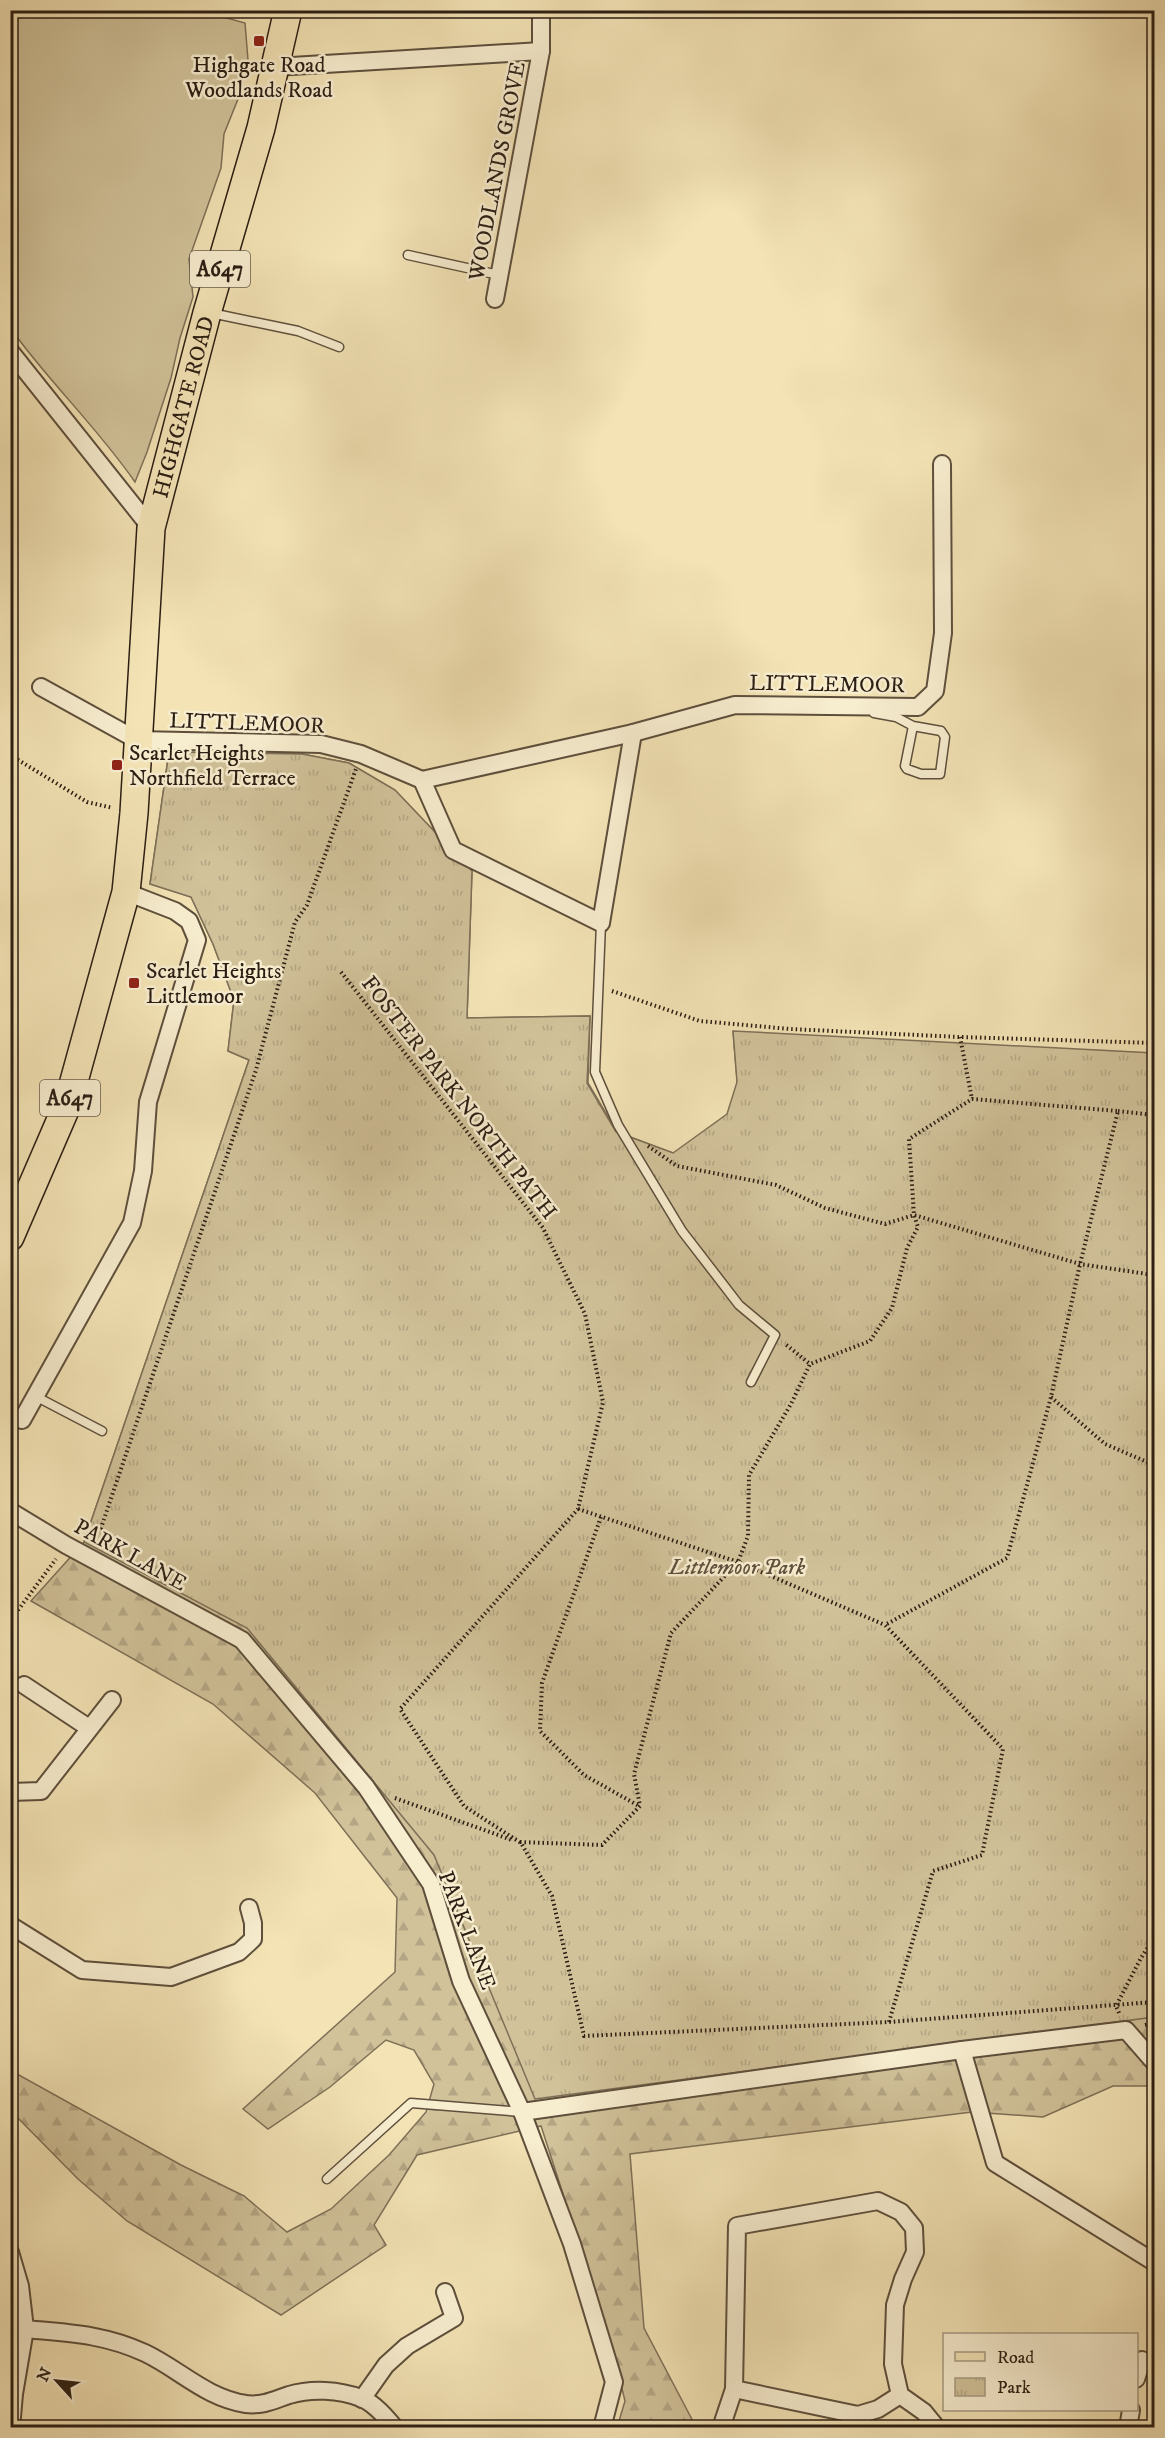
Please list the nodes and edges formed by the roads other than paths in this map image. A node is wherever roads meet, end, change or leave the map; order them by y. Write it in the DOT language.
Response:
graph roads {
  1 [pos="288,10"];
  2 [pos="541,10"];
  3 [pos="541,51"];
  4 [pos="275,67"];
  5 [pos="408,255"];
  6 [pos="500,275"];
  7 [pos="495,299"];
  8 [pos="207,313"];
  9 [pos="339,347"];
  10 [pos="10,351"];
  11 [pos="942,464"];
  12 [pos="151,528"];
  13 [pos="41,687"];
  14 [pos="829,706"];
  15 [pos="913,726"];
  16 [pos="633,733"];
  17 [pos="137,740"];
  18 [pos="422,780"];
  19 [pos="126,892"];
  20 [pos="601,923"];
  21 [pos="10,1237"];
  22 [pos="752,1382"];
  23 [pos="35,1396"];
  24 [pos="22,1420"];
  25 [pos="102,1431"];
  26 [pos="10,1511"];
  27 [pos="24,1684"];
  28 [pos="112,1700"];
  29 [pos="89,1728"];
  30 [pos="10,1792"];
  31 [pos="249,1908"];
  32 [pos="10,1925"];
  33 [pos="962,2050"];
  34 [pos="1155,2062"];
  35 [pos="522,2112"];
  36 [pos="327,2179"];
  37 [pos="10,2252"];
  38 [pos="1155,2262"];
  39 [pos="445,2292"];
  40 [pos="25,2329"];
  41 [pos="1142,2360"];
  42 [pos="1138,2375"];
  43 [pos="734,2389"];
  44 [pos="12,2394"];
  45 [pos="900,2395"];
  46 [pos="362,2398"];
  47 [pos="1131,2411"];
  48 [pos="11,2427"];
  49 [pos="396,2427"];
  50 [pos="602,2427"];
  51 [pos="721,2427"];
  52 [pos="937,2427"];
  53 [pos="1128,2427"];
  1 -- 4 [label="main road, HIGHGATE ROAD / A647"];
  2 -- 3 [label="street, WOODLANDS GROVE"];
  3 -- 4 [label="street"];
  3 -- 6 [label="street, WOODLANDS GROVE"];
  4 -- 8 [label="main road, HIGHGATE ROAD / A647"];
  5 -- 6 [label="lane"];
  6 -- 7 [label="street, WOODLANDS GROVE"];
  8 -- 9 [label="lane"];
  8 -- 12 [label="main road, HIGHGATE ROAD / A647"];
  10 -- 12 [label="street"];
  11 -- 14 [label="street, LITTLEMOOR"];
  12 -- 17 [label="main road, HIGHGATE ROAD / A647"];
  13 -- 17 [label="street"];
  14 -- 15 [label="lane"];
  14 -- 16 [label="street, LITTLEMOOR"];
  15 -- 15 [label="lane"];
  16 -- 18 [label="street, LITTLEMOOR"];
  16 -- 20 [label="street"];
  17 -- 18 [label="street, LITTLEMOOR"];
  17 -- 19 [label="main road, A647"];
  18 -- 20 [label="street"];
  19 -- 21 [label="main road, A647"];
  19 -- 23 [label="street"];
  20 -- 22 [label="lane"];
  23 -- 24 [label="street"];
  23 -- 25 [label="lane"];
  26 -- 35 [label="street, PARK LANE"];
  27 -- 29 [label="street"];
  28 -- 29 [label="street"];
  29 -- 30 [label="street"];
  31 -- 32 [label="street"];
  33 -- 34 [label="street"];
  33 -- 35 [label="street"];
  33 -- 38 [label="street"];
  35 -- 36 [label="lane"];
  35 -- 50 [label="street, PARK LANE"];
  37 -- 40 [label="street"];
  39 -- 46 [label="street"];
  40 -- 44 [label="street"];
  40 -- 46 [label="street"];
  41 -- 42 [label="street"];
  43 -- 45 [label="street"];
  43 -- 45 [label="street"];
  43 -- 51 [label="street"];
  44 -- 48 [label="street"];
  45 -- 52 [label="street"];
  46 -- 49 [label="street"];
  47 -- 53 [label="street"];
}
